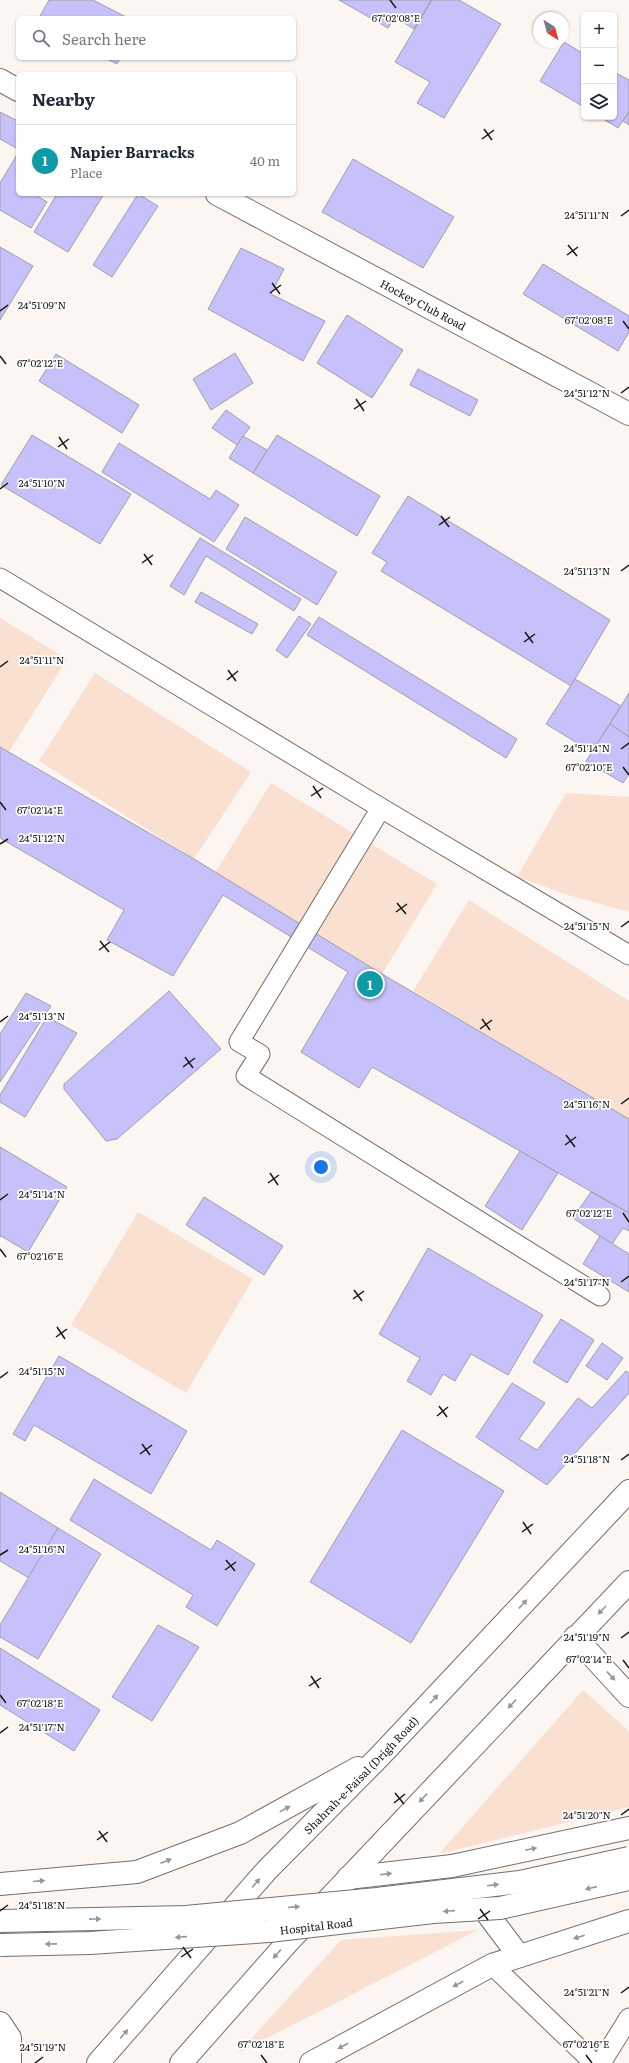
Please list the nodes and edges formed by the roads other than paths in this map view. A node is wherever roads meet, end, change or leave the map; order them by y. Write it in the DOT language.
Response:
graph roads {
  1 [pos="0,80"];
  2 [pos="16,89"];
  3 [pos="221,196"];
  4 [pos="629,414"];
  5 [pos="0,578"];
  6 [pos="381,808"];
  7 [pos="626,950"];
  8 [pos="600,1296"];
  9 [pos="629,1491"];
  10 [pos="629,1582"];
  11 [pos="575,1637"];
  12 [pos="629,1696"];
  13 [pos="379,1757"];
  14 [pos="629,1828"];
  15 [pos="629,1858"];
  16 [pos="452,1866"];
  17 [pos="348,1878"];
  18 [pos="629,1879"];
  19 [pos="0,1884"];
  20 [pos="0,1921"];
  21 [pos="629,1921"];
  22 [pos="0,1945"];
  23 [pos="519,1956"];
  24 [pos="492,1966"];
  25 [pos="629,2018"];
  26 [pos="0,2023"];
  27 [pos="10,2063"];
  28 [pos="98,2063"];
  29 [pos="181,2063"];
  30 [pos="311,2063"];
  31 [pos="594,2063"];
  32 [pos="600,2063"];
  1 -- 2 [label="main road"];
  3 -- 4 [label="main road, Hockey Club Road"];
  5 -- 6 [label="lane"];
  6 -- 7 [label="lane"];
  6 -- 8 [label="lane"];
  13 -- 9 [label="main road, Shahrah-e-Faisal (Drigh Road), one-way"];
  10 -- 11 [label="main road, one-way"];
  11 -- 12 [label="main road, one-way"];
  11 -- 17 [label="main road, one-way"];
  19 -- 13 [label="main road, one-way"];
  28 -- 13 [label="main road, Shahrah-e-Faisal (Drigh Road), one-way"];
  16 -- 14 [label="main road, one-way"];
  20 -- 15 [label="main road, Hospital Road, one-way, bridge"];
  17 -- 16 [label="main road, one-way"];
  16 -- 23 [label="main road"];
  17 -- 29 [label="main road, one-way"];
  18 -- 22 [label="main road, Hospital Road, one-way, bridge"];
  21 -- 23 [label="main road, one-way"];
  23 -- 24 [label="main road"];
  24 -- 30 [label="main road, one-way"];
  24 -- 31 [label="lane"];
  25 -- 32 [label="lane"];
  26 -- 27 [label="main road"];
}
